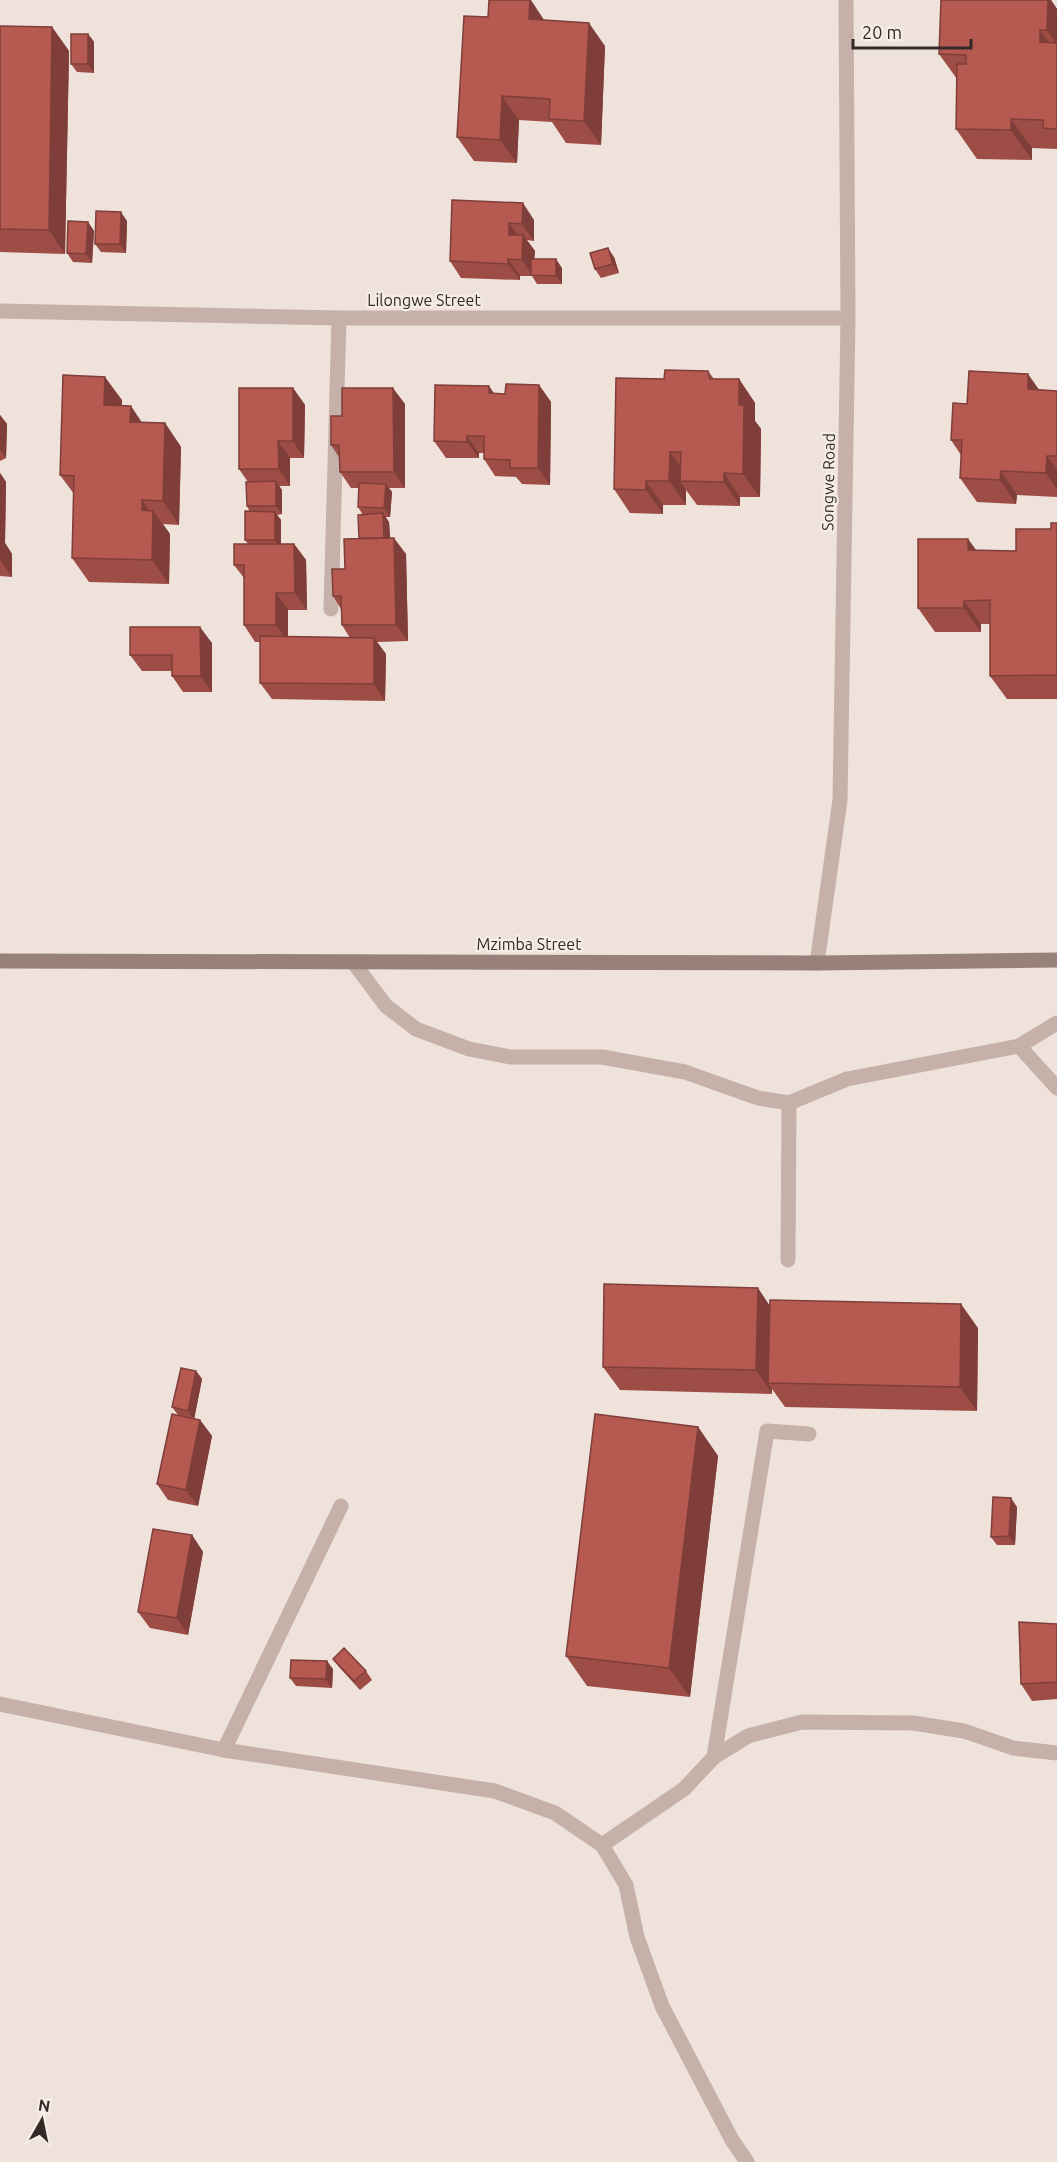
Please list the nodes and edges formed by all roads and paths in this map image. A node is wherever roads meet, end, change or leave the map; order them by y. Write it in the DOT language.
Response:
graph roads {
  1 [pos="846,0"];
  2 [pos="0,311"];
  3 [pos="339,318"];
  4 [pos="848,318"];
  5 [pos="331,609"];
  6 [pos="1057,960"];
  7 [pos="0,961"];
  8 [pos="353,962"];
  9 [pos="817,963"];
  10 [pos="1057,1023"];
  11 [pos="1019,1046"];
  12 [pos="1057,1088"];
  13 [pos="789,1103"];
  14 [pos="788,1260"];
  15 [pos="809,1434"];
  16 [pos="341,1506"];
  17 [pos="0,1704"];
  18 [pos="224,1750"];
  19 [pos="1057,1753"];
  20 [pos="714,1757"];
  21 [pos="602,1845"];
  22 [pos="747,2162"];
  1 -- 4 [label="street, Songwe Road"];
  2 -- 3 [label="street, Lilongwe Street"];
  3 -- 4 [label="street, Lilongwe Street"];
  3 -- 5 [label="street"];
  4 -- 9 [label="street, Songwe Road"];
  6 -- 9 [label="main road, Mzimba Street"];
  7 -- 8 [label="main road, Mzimba Street"];
  8 -- 9 [label="main road, Mzimba Street"];
  8 -- 13 [label="street"];
  10 -- 11 [label="street"];
  11 -- 12 [label="street"];
  11 -- 13 [label="street"];
  13 -- 14 [label="street"];
  15 -- 20 [label="street"];
  16 -- 18 [label="street"];
  17 -- 18 [label="street"];
  18 -- 21 [label="street"];
  19 -- 20 [label="street"];
  20 -- 21 [label="street"];
  21 -- 22 [label="street"];
}
